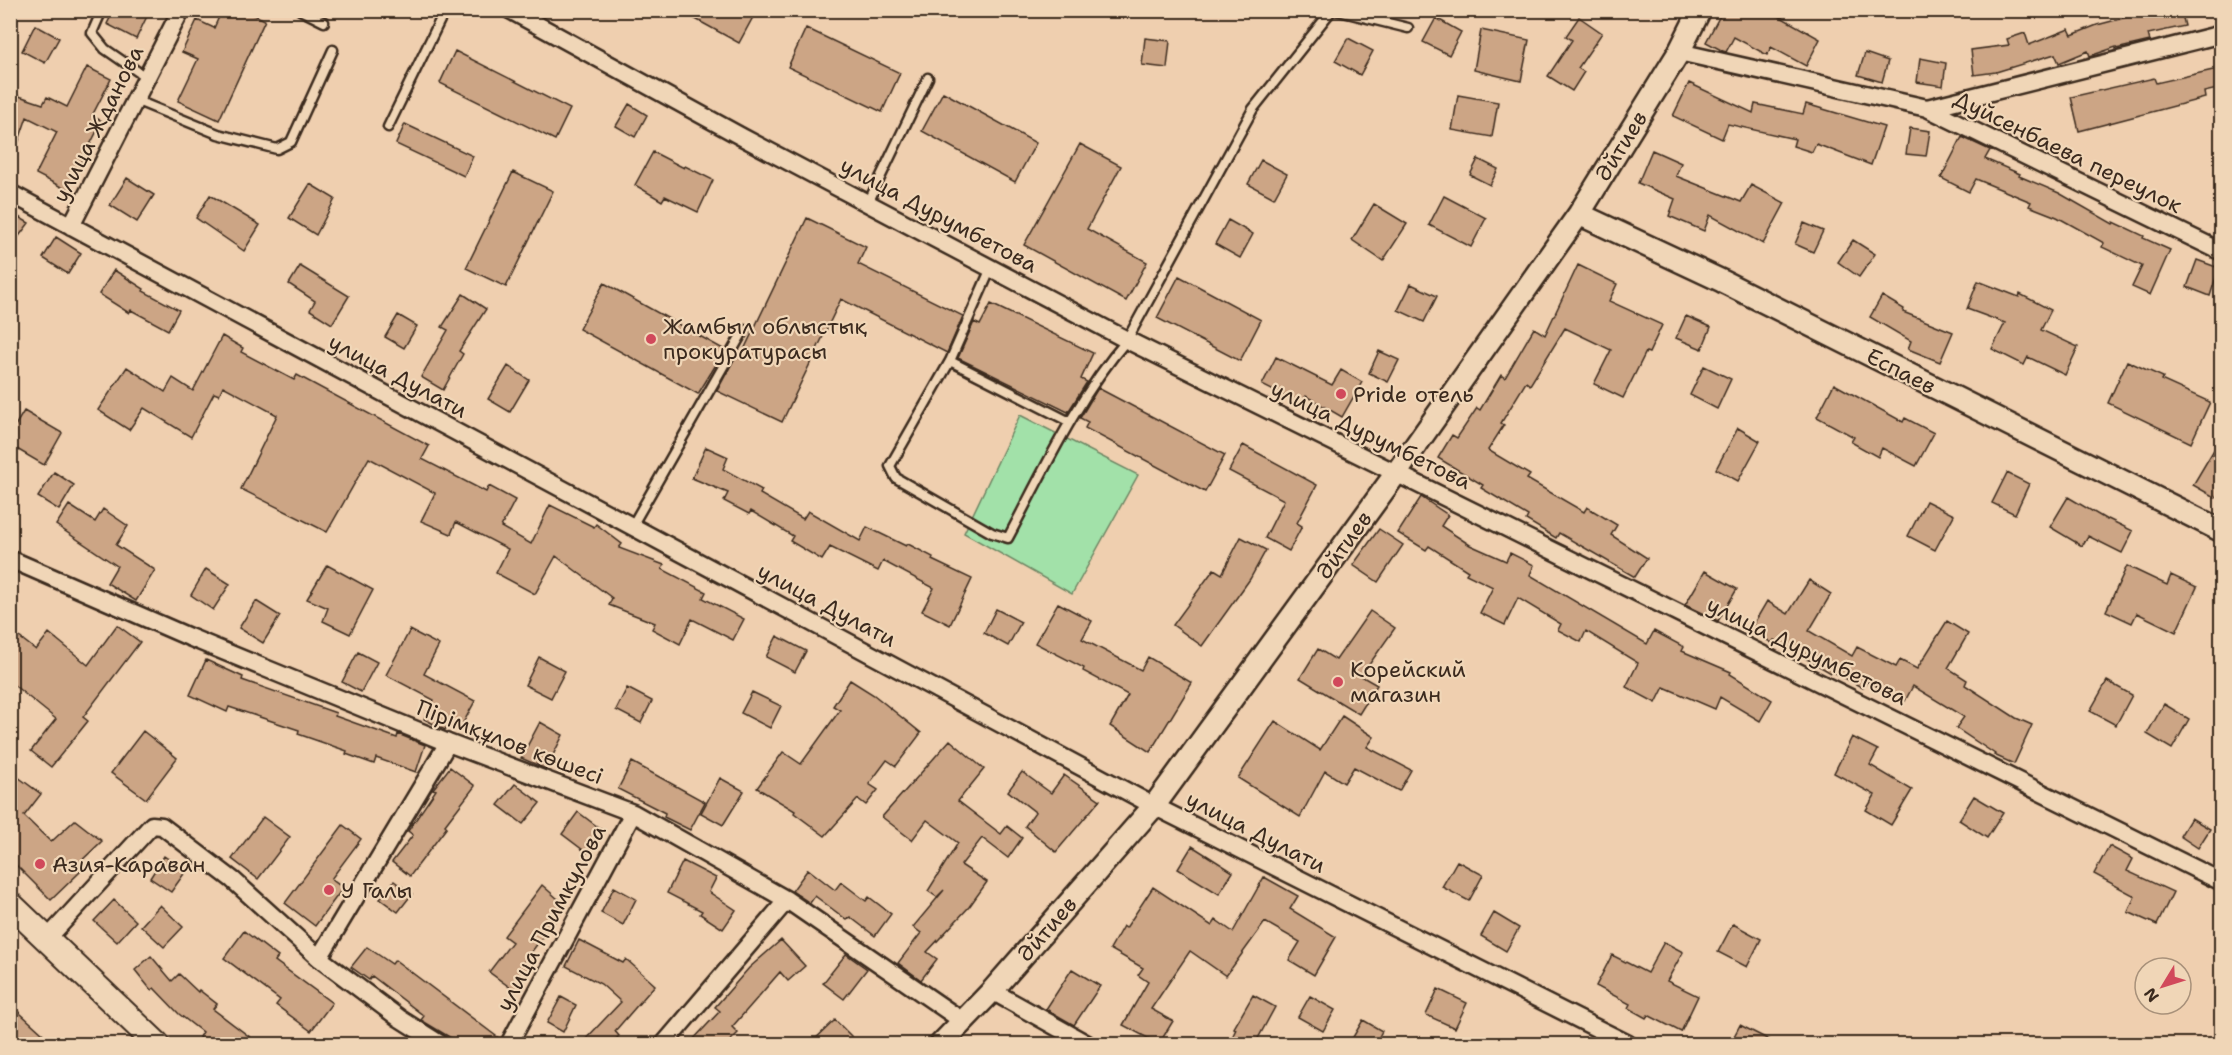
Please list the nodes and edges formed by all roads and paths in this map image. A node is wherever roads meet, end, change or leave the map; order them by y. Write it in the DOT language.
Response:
graph roads {
  1 [pos="102,10"];
  2 [pos="181,10"];
  3 [pos="300,10"];
  4 [pos="445,10"];
  5 [pos="510,10"];
  6 [pos="1334,10"];
  7 [pos="1700,10"];
  8 [pos="324,22"];
  9 [pos="1408,28"];
  10 [pos="2222,34"];
  11 [pos="333,50"];
  12 [pos="1679,52"];
  13 [pos="147,78"];
  14 [pos="928,78"];
  15 [pos="135,100"];
  16 [pos="1927,108"];
  17 [pos="388,127"];
  18 [pos="10,193"];
  19 [pos="868,203"];
  20 [pos="1579,214"];
  21 [pos="71,226"];
  22 [pos="2222,252"];
  23 [pos="991,268"];
  24 [pos="744,330"];
  25 [pos="1127,340"];
  26 [pos="950,361"];
  27 [pos="1070,422"];
  28 [pos="1397,472"];
  29 [pos="632,526"];
  30 [pos="2222,531"];
  31 [pos="10,559"];
  32 [pos="448,743"];
  33 [pos="1154,806"];
  34 [pos="633,813"];
  35 [pos="2222,882"];
  36 [pos="787,900"];
  37 [pos="10,904"];
  38 [pos="47,939"];
  39 [pos="319,958"];
  40 [pos="992,991"];
  41 [pos="964,1022"];
  42 [pos="157,1044"];
  43 [pos="440,1044"];
  44 [pos="509,1044"];
  45 [pos="664,1044"];
  46 [pos="941,1044"];
  47 [pos="1087,1044"];
  48 [pos="1628,1044"];
  1 -- 13 [label="lane"];
  2 -- 13 [label="street, улица Жданова"];
  3 -- 8 [label="lane"];
  4 -- 17 [label="lane"];
  5 -- 19 [label="street, улица Дурумбетова"];
  6 -- 9 [label="lane"];
  6 -- 25 [label="lane"];
  7 -- 12 [label="street, Әйтиев"];
  10 -- 16 [label="street"];
  11 -- 15 [label="lane"];
  12 -- 16 [label="street"];
  12 -- 20 [label="street, Әйтиев"];
  13 -- 15 [label="street, улица Жданова"];
  14 -- 19 [label="lane"];
  15 -- 21 [label="street, улица Жданова"];
  16 -- 22 [label="street, Дуйсенбаева переулок"];
  18 -- 21 [label="street, улица Дулати"];
  19 -- 23 [label="street, улица Дурумбетова"];
  20 -- 28 [label="street, Әйтиев"];
  20 -- 30 [label="street, Еспаев"];
  21 -- 29 [label="street, улица Дулати"];
  23 -- 25 [label="street, улица Дурумбетова"];
  23 -- 26 [label="lane"];
  24 -- 29 [label="lane"];
  25 -- 27 [label="lane"];
  25 -- 28 [label="street, улица Дурумбетова"];
  26 -- 27 [label="lane"];
  26 -- 27 [label="lane"];
  28 -- 33 [label="street, Әйтиев"];
  28 -- 35 [label="street, улица Дурумбетова"];
  29 -- 33 [label="street, улица Дулати"];
  31 -- 32 [label="street, Пірімқұлов көшесі"];
  32 -- 34 [label="street, Пірімқұлов көшесі"];
  32 -- 39 [label="street"];
  33 -- 40 [label="street, Әйтиев"];
  33 -- 48 [label="street, улица Дулати"];
  34 -- 36 [label="street, Пірімқұлов көшесі"];
  34 -- 44 [label="street, улица Примкулова"];
  36 -- 41 [label="street, Пірімқұлов көшесі"];
  36 -- 45 [label="street"];
  37 -- 38 [label="main road"];
  38 -- 39 [label="street"];
  38 -- 42 [label="main road"];
  39 -- 43 [label="street"];
  40 -- 41 [label="street, Әйтиев"];
  40 -- 47 [label="street"];
  41 -- 46 [label="street, Әйтиев"];
}
